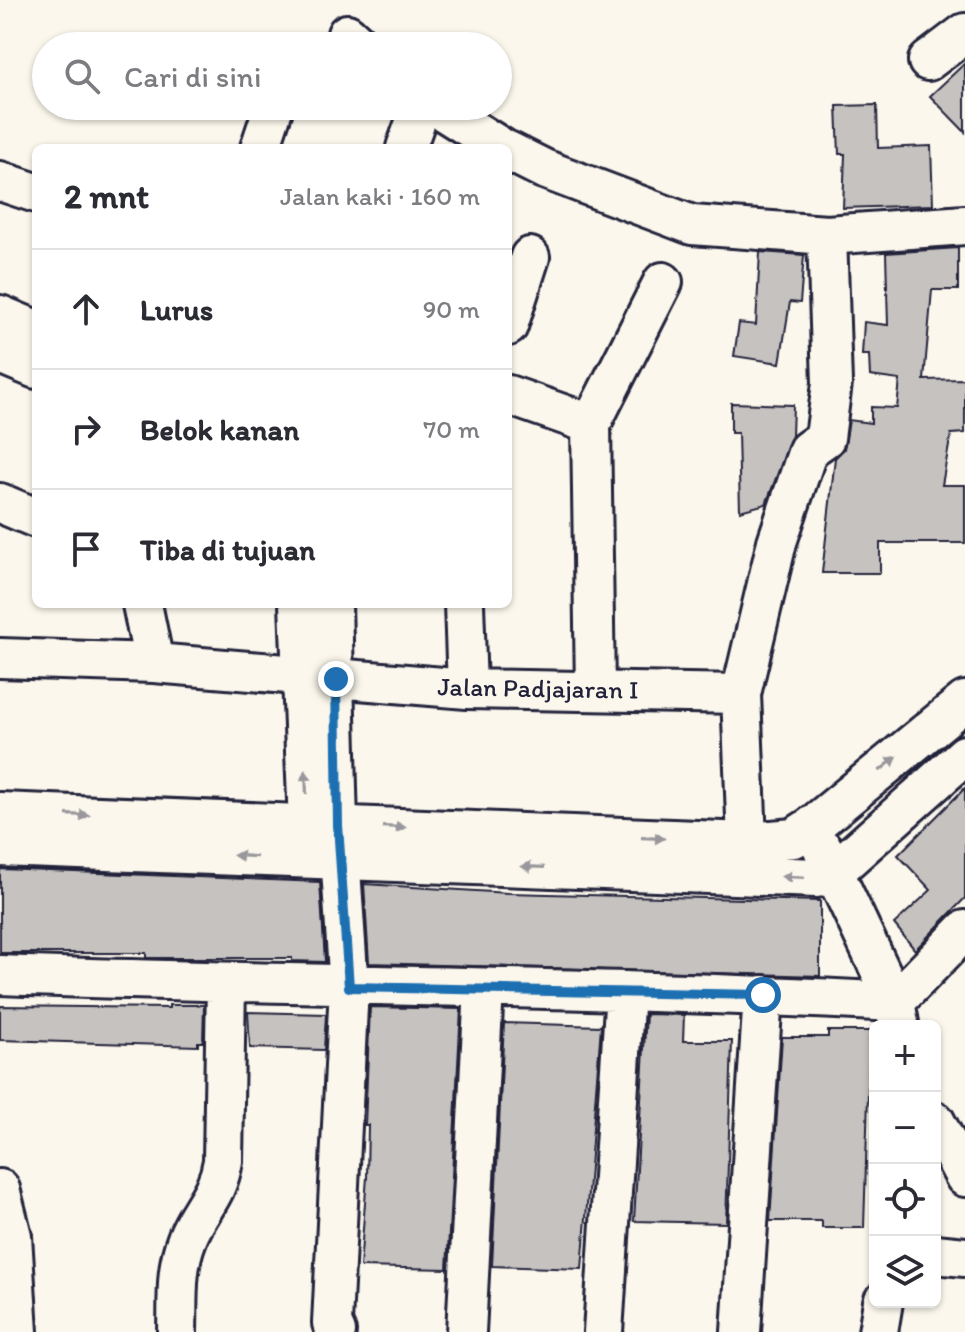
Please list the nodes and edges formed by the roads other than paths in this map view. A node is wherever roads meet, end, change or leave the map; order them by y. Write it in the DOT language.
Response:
graph roads {
  1 [pos="965,33"];
  2 [pos="928,61"];
  3 [pos="269,120"];
  4 [pos="416,120"];
  5 [pos="457,120"];
  6 [pos="261,144"];
  7 [pos="407,144"];
  8 [pos="496,144"];
  9 [pos="512,153"];
  10 [pos="0,181"];
  11 [pos="32,192"];
  12 [pos="965,225"];
  13 [pos="827,235"];
  14 [pos="530,257"];
  15 [pos="663,282"];
  16 [pos="512,313"];
  17 [pos="0,315"];
  18 [pos="32,328"];
  19 [pos="0,354"];
  20 [pos="32,367"];
  21 [pos="512,396"];
  22 [pos="591,424"];
  23 [pos="0,503"];
  24 [pos="32,516"];
  25 [pos="143,608"];
  26 [pos="300,608"];
  27 [pos="331,608"];
  28 [pos="464,608"];
  29 [pos="0,658"];
  30 [pos="154,663"];
  31 [pos="319,677"];
  32 [pos="467,689"];
  33 [pos="595,689"];
  34 [pos="741,694"];
  35 [pos="965,701"];
  36 [pos="965,755"];
  37 [pos="0,812"];
  38 [pos="811,827"];
  39 [pos="324,842"];
  40 [pos="747,842"];
  41 [pos="0,847"];
  42 [pos="836,870"];
  43 [pos="965,930"];
  44 [pos="0,975"];
  45 [pos="226,984"];
  46 [pos="349,987"];
  47 [pos="484,988"];
  48 [pos="625,991"];
  49 [pos="763,995"];
  50 [pos="897,1014"];
  51 [pos="941,1132"];
  52 [pos="965,1177"];
  53 [pos="0,1189"];
  54 [pos="941,1255"];
  55 [pos="965,1257"];
  56 [pos="882,1308"];
  57 [pos="18,1332"];
  58 [pos="177,1332"];
  59 [pos="336,1332"];
  60 [pos="466,1332"];
  61 [pos="603,1332"];
  62 [pos="741,1332"];
  63 [pos="878,1332"];
  1 -- 2 [label="street"];
  3 -- 6 [label="street"];
  4 -- 7 [label="street"];
  5 -- 8 [label="street"];
  9 -- 13 [label="street"];
  10 -- 11 [label="street"];
  12 -- 13 [label="street"];
  13 -- 34 [label="street"];
  14 -- 16 [label="street"];
  15 -- 22 [label="street"];
  17 -- 18 [label="street"];
  19 -- 20 [label="street"];
  21 -- 22 [label="street"];
  22 -- 33 [label="street"];
  23 -- 24 [label="street"];
  25 -- 30 [label="street"];
  26 -- 31 [label="street"];
  27 -- 31 [label="street"];
  28 -- 32 [label="street"];
  29 -- 30 [label="street, Jalan Padjajaran I"];
  30 -- 31 [label="street, Jalan Padjajaran I"];
  31 -- 32 [label="street, Jalan Padjajaran I"];
  31 -- 39 [label="street"];
  32 -- 33 [label="street, Jalan Padjajaran I"];
  33 -- 34 [label="street, Jalan Padjajaran I"];
  34 -- 40 [label="street"];
  38 -- 35 [label="street, one-way"];
  36 -- 42 [label="street"];
  37 -- 39 [label="street, one-way"];
  38 -- 40 [label="street"];
  38 -- 42 [label="street"];
  39 -- 40 [label="street, one-way"];
  39 -- 41 [label="street, one-way"];
  42 -- 39 [label="street, one-way"];
  39 -- 46 [label="street"];
  42 -- 50 [label="street"];
  43 -- 50 [label="street"];
  44 -- 45 [label="street"];
  45 -- 46 [label="street"];
  45 -- 58 [label="street"];
  46 -- 47 [label="street"];
  46 -- 59 [label="street"];
  47 -- 48 [label="street"];
  47 -- 60 [label="street"];
  48 -- 49 [label="street"];
  48 -- 61 [label="street"];
  49 -- 50 [label="street"];
  49 -- 62 [label="street"];
  51 -- 52 [label="street"];
  53 -- 57 [label="street"];
  54 -- 55 [label="street"];
  56 -- 63 [label="street"];
}
